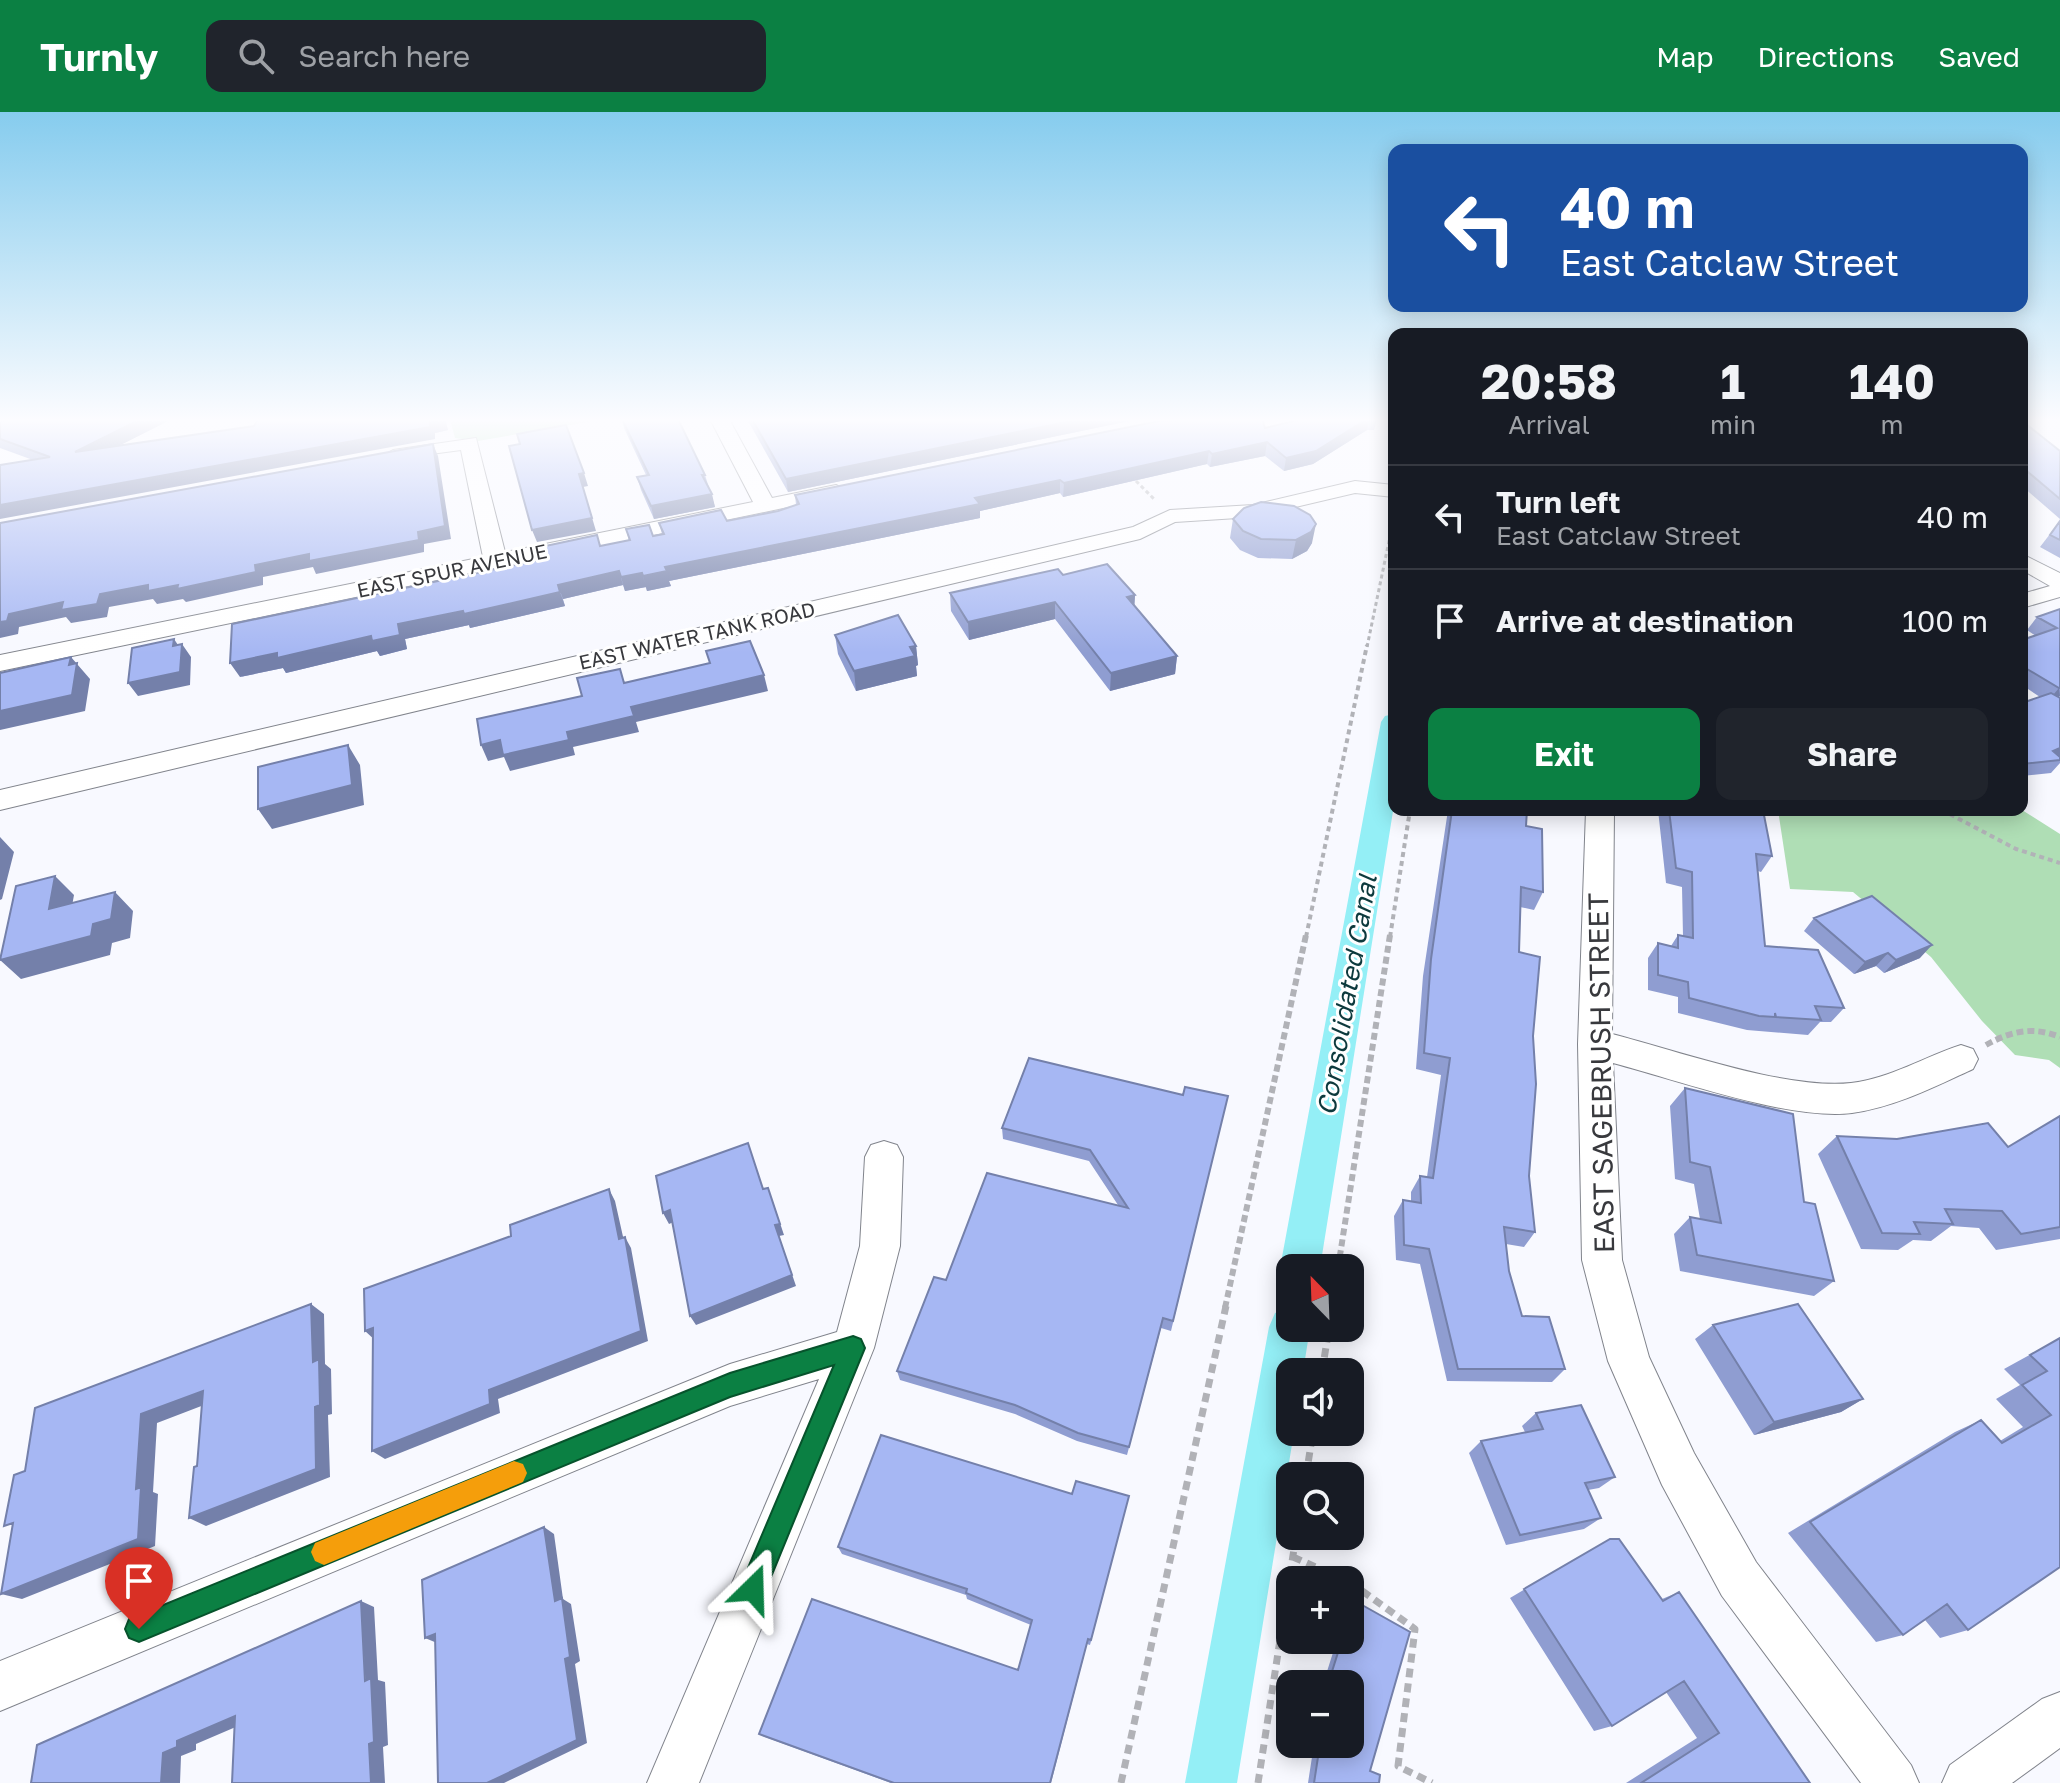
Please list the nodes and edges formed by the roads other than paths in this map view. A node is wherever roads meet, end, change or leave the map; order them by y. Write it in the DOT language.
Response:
graph roads {
  1 [pos="481,497"];
  2 [pos="761,497"];
  3 [pos="805,497"];
  4 [pos="1313,497"];
  5 [pos="765,505"];
  6 [pos="496,562"];
  7 [pos="2028,564"];
  8 [pos="2060,582"];
  9 [pos="2060,590"];
  10 [pos="2028,599"];
  11 [pos="0,663"];
  12 [pos="0,800"];
  13 [pos="1600,816"];
  14 [pos="1595,1044"];
  15 [pos="1961,1059"];
  16 [pos="884,1157"];
  17 [pos="853,1348"];
  18 [pos="0,1686"];
  19 [pos="2060,1717"];
  20 [pos="673,1783"];
  21 [pos="1893,1783"];
  22 [pos="1968,1783"];
  1 -- 6 [label="street"];
  2 -- 5 [label="street"];
  3 -- 5 [label="street, EAST SPUR AVENUE"];
  4 -- 12 [label="street, EAST WATER TANK ROAD"];
  5 -- 6 [label="street, EAST SPUR AVENUE"];
  6 -- 11 [label="street, EAST SPUR AVENUE"];
  7 -- 8 [label="street"];
  9 -- 10 [label="street"];
  13 -- 14 [label="street, EAST SAGEBRUSH STREET"];
  14 -- 15 [label="street"];
  14 -- 21 [label="street, EAST SAGEBRUSH STREET"];
  16 -- 17 [label="street"];
  17 -- 18 [label="street"];
  17 -- 20 [label="street"];
  19 -- 22 [label="street"];
}
